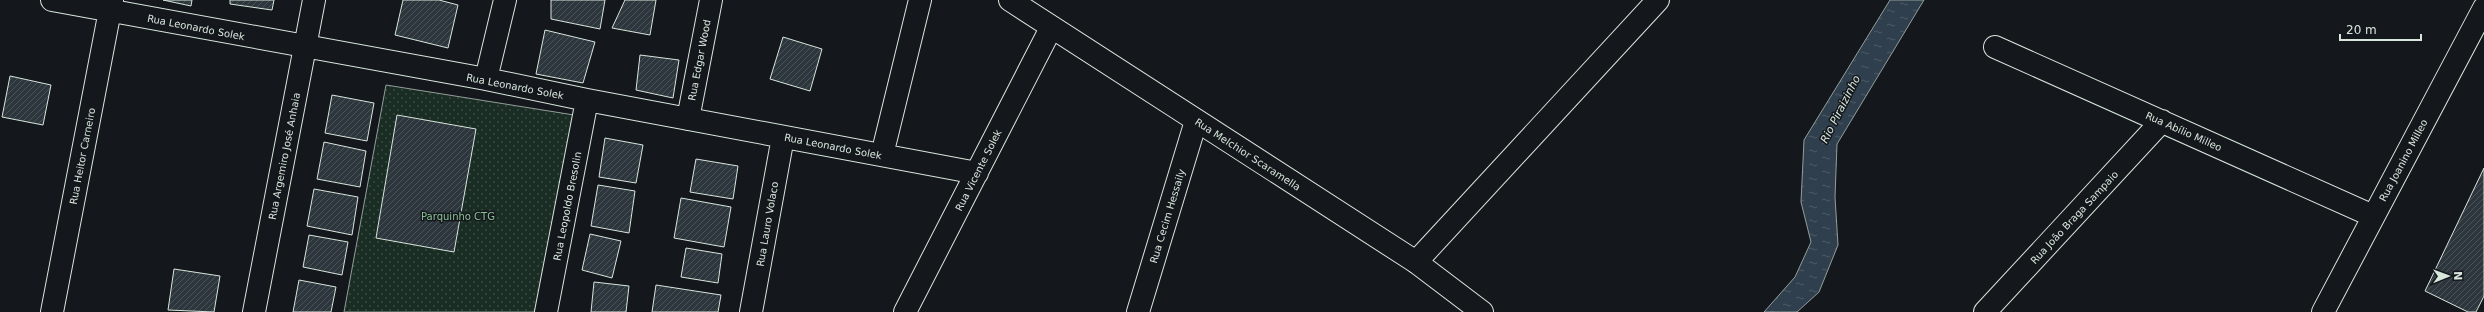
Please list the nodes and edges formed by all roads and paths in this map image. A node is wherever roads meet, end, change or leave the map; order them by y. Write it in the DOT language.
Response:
graph roads {
  1 [pos="52,0"];
  2 [pos="314,0"];
  3 [pos="504,0"];
  4 [pos="711,0"];
  5 [pos="920,0"];
  6 [pos="1010,0"];
  7 [pos="1658,0"];
  8 [pos="111,5"];
  9 [pos="2484,8"];
  10 [pos="1051,28"];
  11 [pos="305,47"];
  12 [pos="1996,47"];
  13 [pos="486,79"];
  14 [pos="587,100"];
  15 [pos="688,119"];
  16 [pos="1196,121"];
  17 [pos="2162,121"];
  18 [pos="783,137"];
  19 [pos="882,155"];
  20 [pos="977,173"];
  21 [pos="2373,216"];
  22 [pos="1416,262"];
  23 [pos="52,312"];
  24 [pos="254,312"];
  25 [pos="546,312"];
  26 [pos="751,312"];
  27 [pos="905,312"];
  28 [pos="1138,312"];
  29 [pos="1482,312"];
  30 [pos="1985,312"];
  31 [pos="2323,312"];
  1 -- 8 [label="street, Rua Leonardo Solek"];
  2 -- 11 [label="street, Rua Argemiro José Anhaia"];
  3 -- 13 [label="street"];
  4 -- 15 [label="street, Rua Edgar Wood"];
  5 -- 19 [label="street"];
  6 -- 10 [label="street, Rua Melchior Scaramella"];
  7 -- 22 [label="street"];
  8 -- 11 [label="street, Rua Leonardo Solek"];
  8 -- 23 [label="street, Rua Heitor Carneiro"];
  9 -- 21 [label="street, Rua Joanino Milleo"];
  10 -- 16 [label="street, Rua Melchior Scaramella"];
  10 -- 20 [label="street, Rua Vicente Solek"];
  11 -- 13 [label="street, Rua Leonardo Solek"];
  11 -- 24 [label="street, Rua Argemiro José Anhaia"];
  12 -- 17 [label="street, Rua Abílio Milleo"];
  13 -- 14 [label="street, Rua Leonardo Solek"];
  14 -- 15 [label="street, Rua Leonardo Solek"];
  14 -- 25 [label="street, Rua Leopoldo Bresolin"];
  15 -- 18 [label="street, Rua Leonardo Solek"];
  16 -- 22 [label="street, Rua Melchior Scaramella"];
  16 -- 28 [label="street, Rua Cecim Hessaily"];
  17 -- 21 [label="street, Rua Abílio Milleo"];
  17 -- 30 [label="street, Rua João Braga Sampaio"];
  18 -- 19 [label="street, Rua Leonardo Solek"];
  18 -- 26 [label="street, Rua Lauro Volaco"];
  19 -- 20 [label="street, Rua Leonardo Solek"];
  20 -- 27 [label="street, Rua Vicente Solek"];
  21 -- 31 [label="street, Rua Joanino Milleo"];
  22 -- 29 [label="street, Rua Melchior Scaramella"];
}
